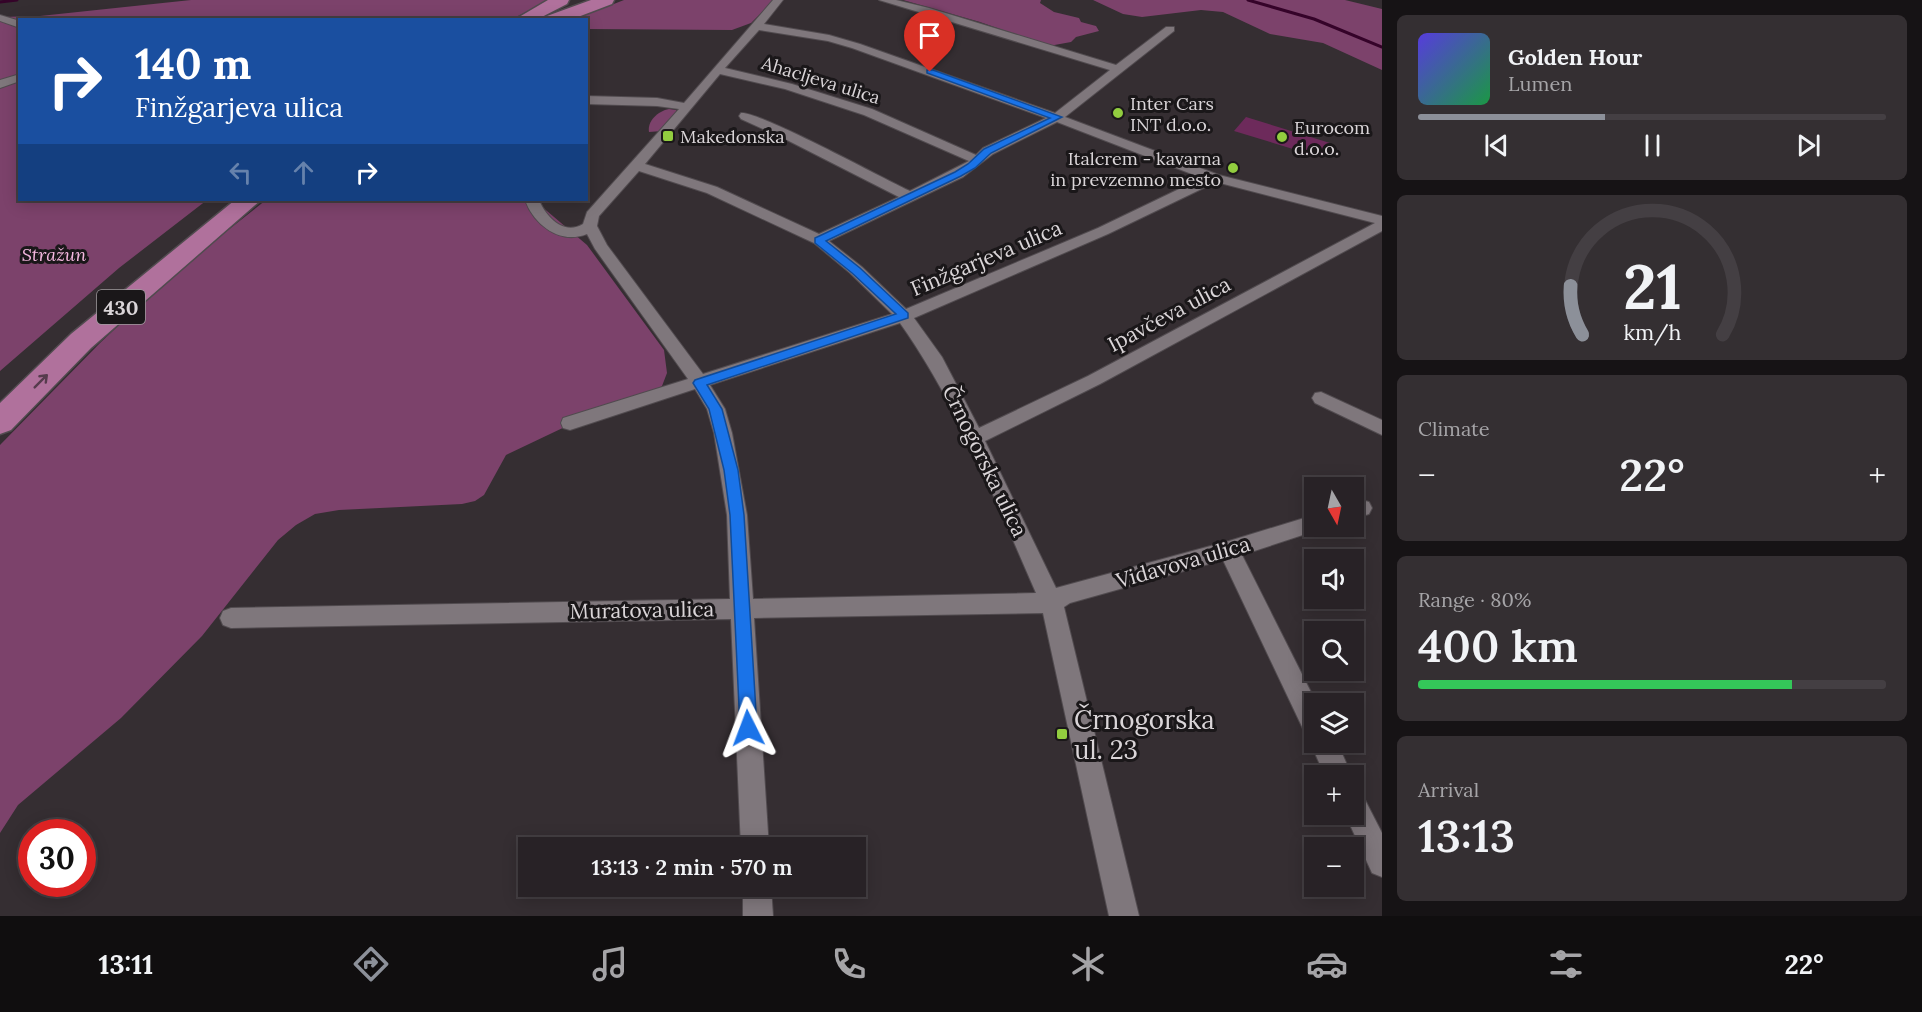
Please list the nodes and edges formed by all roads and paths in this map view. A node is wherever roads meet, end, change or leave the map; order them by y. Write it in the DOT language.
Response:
graph roads {
  1 [pos="561,0"];
  2 [pos="575,0"];
  3 [pos="592,0"];
  4 [pos="606,0"];
  5 [pos="778,0"];
  6 [pos="884,0"];
  7 [pos="0,18"];
  8 [pos="526,18"];
  9 [pos="532,18"];
  10 [pos="550,18"];
  11 [pos="559,18"];
  12 [pos="18,24"];
  13 [pos="756,26"];
  14 [pos="1170,29"];
  15 [pos="1117,69"];
  16 [pos="718,70"];
  17 [pos="18,78"];
  18 [pos="0,84"];
  19 [pos="588,100"];
  20 [pos="686,107"];
  21 [pos="745,116"];
  22 [pos="1057,117"];
  23 [pos="977,160"];
  24 [pos="637,166"];
  25 [pos="1214,178"];
  26 [pos="910,197"];
  27 [pos="222,201"];
  28 [pos="248,201"];
  29 [pos="532,201"];
  30 [pos="1382,220"];
  31 [pos="590,225"];
  32 [pos="1382,225"];
  33 [pos="819,240"];
  34 [pos="904,316"];
  35 [pos="700,383"];
  36 [pos="0,392"];
  37 [pos="1321,398"];
  38 [pos="0,422"];
  39 [pos="570,423"];
  40 [pos="1382,428"];
  41 [pos="975,438"];
  42 [pos="1304,526"];
  43 [pos="1229,550"];
  44 [pos="1052,603"];
  45 [pos="742,608"];
  46 [pos="231,618"];
  47 [pos="1304,704"];
  48 [pos="1364,825"];
  49 [pos="754,837"];
  50 [pos="1382,863"];
  51 [pos="757,897"];
  52 [pos="758,916"];
  53 [pos="1124,916"];
  1 -- 8 [label="highway"];
  2 -- 9 [label="highway"];
  3 -- 10 [label="highway"];
  4 -- 11 [label="highway"];
  5 -- 13 [label="street"];
  6 -- 15 [label="street"];
  7 -- 12 [label="street"];
  13 -- 16 [label="street"];
  13 -- 22 [label="street"];
  14 -- 15 [label="street"];
  15 -- 22 [label="street"];
  16 -- 20 [label="street"];
  16 -- 23 [label="street, Ahacljeva ulica"];
  17 -- 18 [label="street"];
  19 -- 20 [label="street"];
  20 -- 24 [label="street"];
  21 -- 26 [label="street"];
  22 -- 23 [label="street"];
  22 -- 25 [label="street"];
  23 -- 26 [label="street"];
  24 -- 31 [label="street"];
  24 -- 33 [label="street, Črnogorska ulica"];
  25 -- 30 [label="street"];
  25 -- 34 [label="street, Finžgarjeva ulica"];
  26 -- 33 [label="street"];
  27 -- 36 [label="highway, 430"];
  38 -- 28 [label="highway, 430, one-way"];
  29 -- 31 [label="street"];
  31 -- 35 [label="street"];
  32 -- 41 [label="street, Ipavčeva ulica"];
  33 -- 34 [label="street, Črnogorska ulica"];
  34 -- 35 [label="street, Finžgarjeva ulica"];
  34 -- 41 [label="street, Črnogorska ulica"];
  35 -- 39 [label="street, Finžgarjeva ulica"];
  35 -- 45 [label="street"];
  37 -- 40 [label="street"];
  41 -- 44 [label="street, Črnogorska ulica"];
  42 -- 43 [label="street, Vidavova ulica"];
  43 -- 44 [label="street, Vidavova ulica"];
  43 -- 47 [label="street"];
  44 -- 45 [label="street, Muratova ulica"];
  44 -- 53 [label="street, Črnogorska ulica"];
  45 -- 46 [label="street, Muratova ulica"];
  45 -- 49 [label="street"];
  48 -- 50 [label="street"];
  51 -- 52 [label="street"];
}
